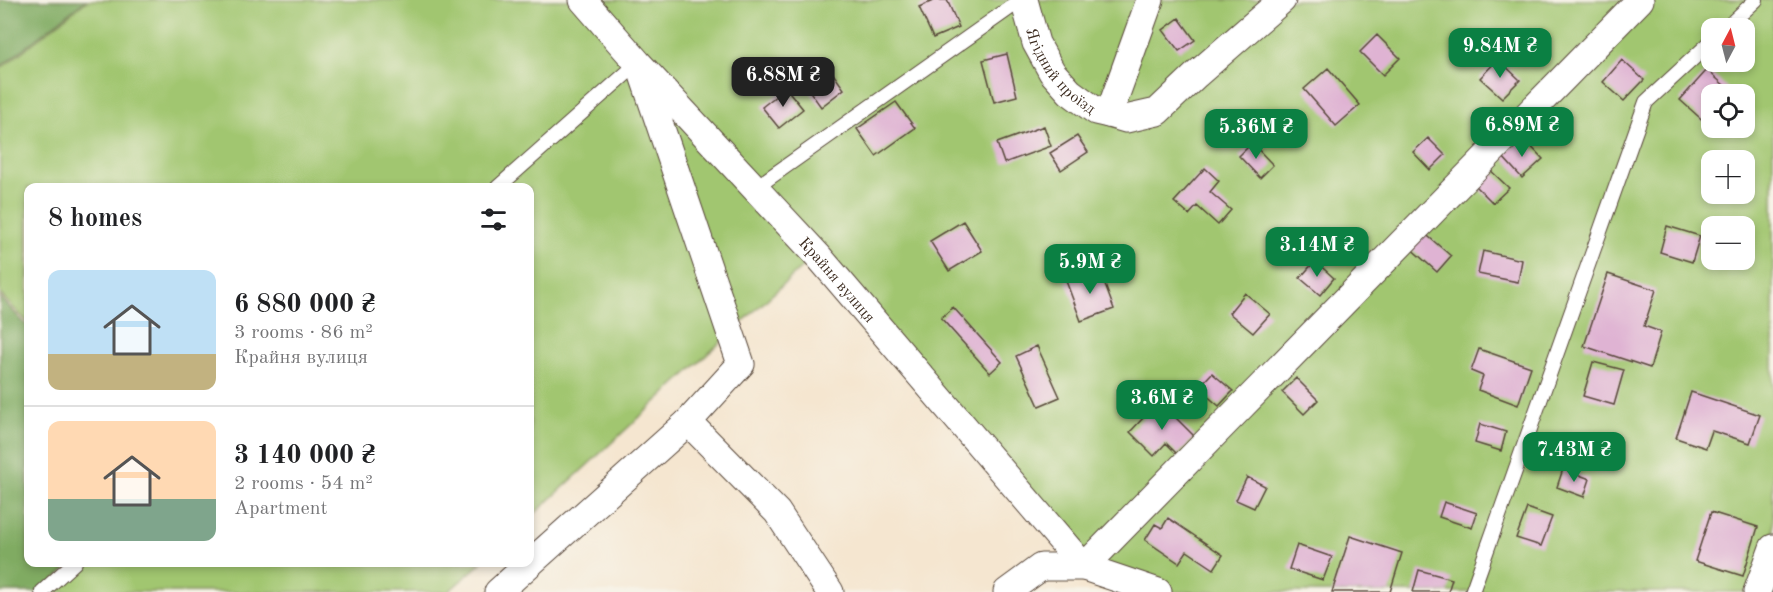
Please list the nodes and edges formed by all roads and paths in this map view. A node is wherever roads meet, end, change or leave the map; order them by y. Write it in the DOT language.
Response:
graph roads {
  1 [pos="583,0"];
  2 [pos="1022,0"];
  3 [pos="1150,0"];
  4 [pos="1282,0"];
  5 [pos="1640,0"];
  6 [pos="1756,0"];
  7 [pos="1736,18"];
  8 [pos="1701,52"];
  9 [pos="638,63"];
  10 [pos="1109,114"];
  11 [pos="503,183"];
  12 [pos="755,188"];
  13 [pos="688,422"];
  14 [pos="1773,548"];
  15 [pos="534,560"];
  16 [pos="70,567"];
  17 [pos="526,567"];
  18 [pos="1084,567"];
  19 [pos="1037,580"];
  20 [pos="42,592"];
  21 [pos="498,592"];
  22 [pos="830,592"];
  23 [pos="1007,592"];
  24 [pos="1158,592"];
  25 [pos="1472,592"];
  26 [pos="1757,592"];
  1 -- 9 [label="street, Крайня вулиця"];
  2 -- 10 [label="street, Ягідний проїзд"];
  2 -- 12 [label="lane"];
  3 -- 10 [label="street, Ягідний проїзд"];
  4 -- 10 [label="street"];
  5 -- 18 [label="street"];
  6 -- 7 [label="lane"];
  8 -- 25 [label="lane"];
  9 -- 11 [label="lane"];
  9 -- 12 [label="street, Крайня вулиця"];
  9 -- 13 [label="street"];
  12 -- 18 [label="street, Крайня вулиця"];
  13 -- 15 [label="street"];
  13 -- 22 [label="street"];
  14 -- 26 [label="street"];
  16 -- 20 [label="lane"];
  17 -- 21 [label="street"];
  18 -- 19 [label="street"];
  18 -- 24 [label="street"];
  19 -- 23 [label="street"];
}
